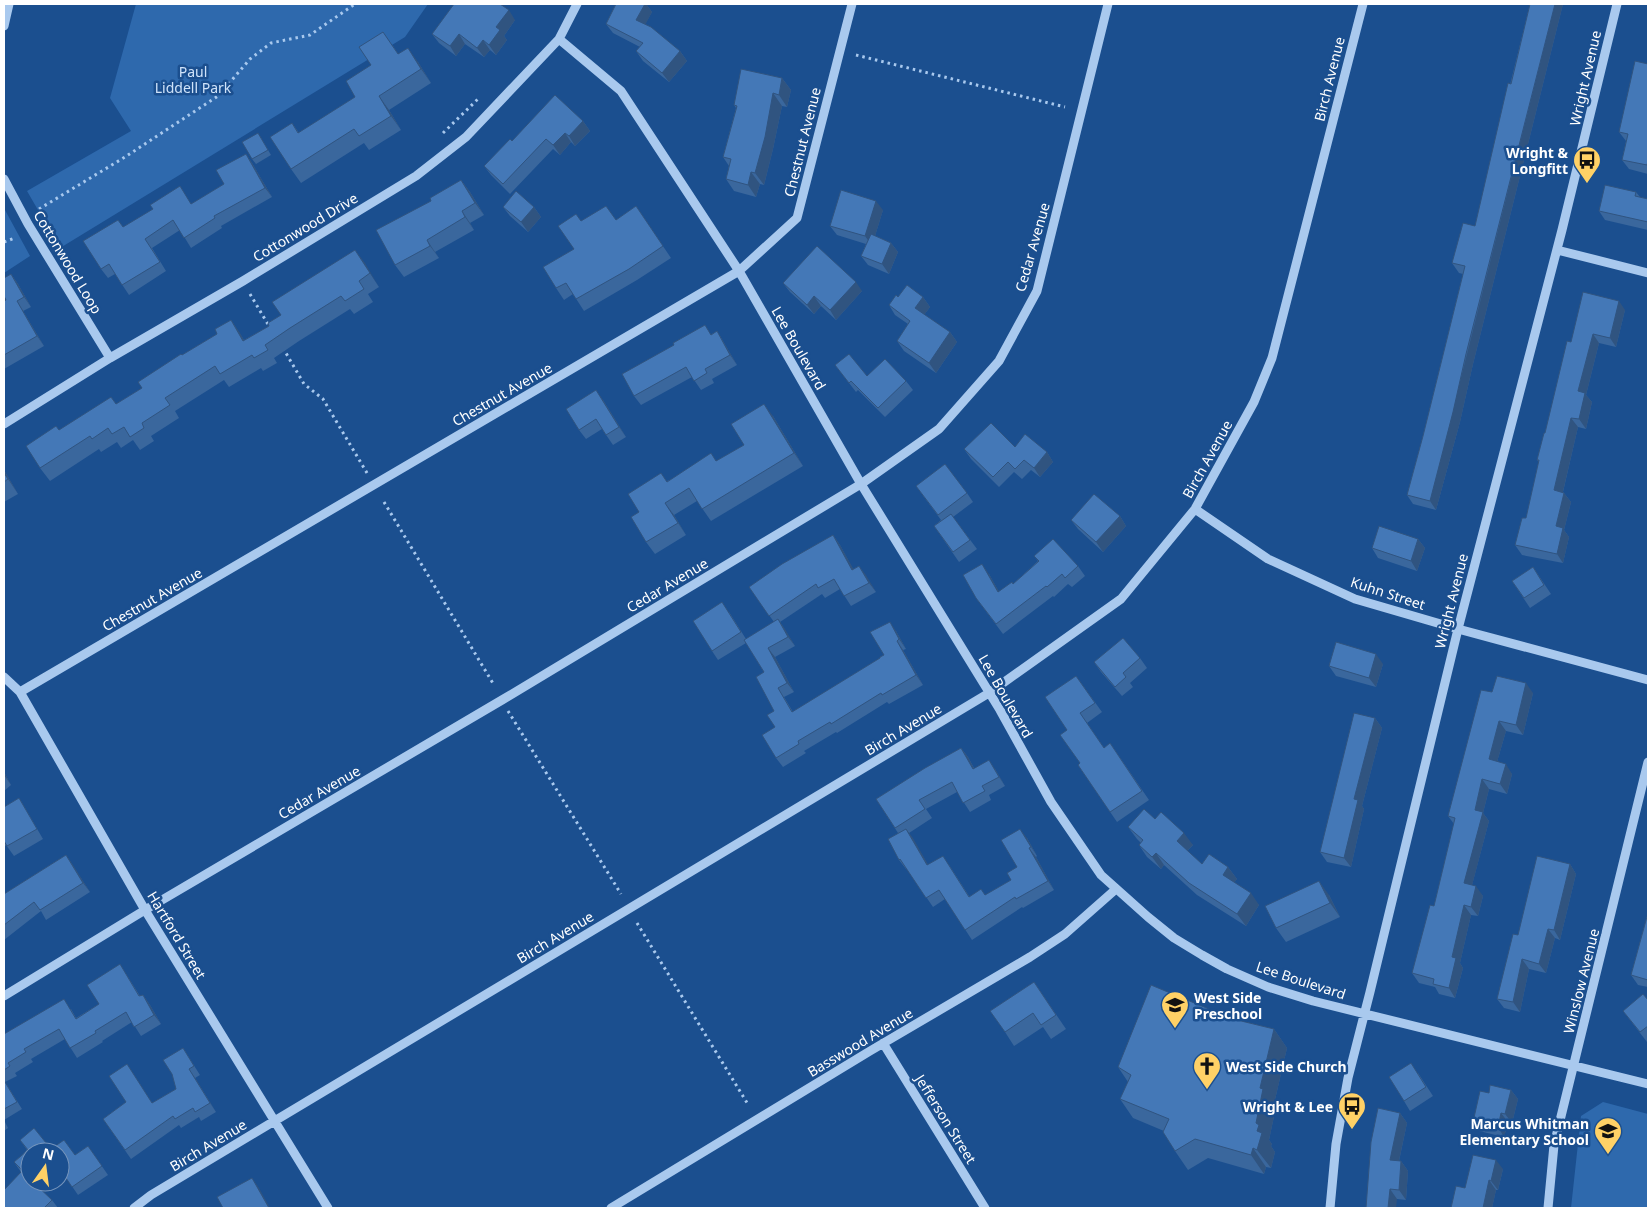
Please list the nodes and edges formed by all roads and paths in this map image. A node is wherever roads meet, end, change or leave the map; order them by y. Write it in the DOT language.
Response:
graph roads {
  1 [pos="10,4"];
  2 [pos="356,4"];
  3 [pos="577,4"];
  4 [pos="852,4"];
  5 [pos="1108,4"];
  6 [pos="1363,4"];
  7 [pos="1616,4"];
  8 [pos="4,26"];
  9 [pos="558,39"];
  10 [pos="856,55"];
  11 [pos="479,98"];
  12 [pos="1065,107"];
  13 [pos="443,133"];
  14 [pos="4,179"];
  15 [pos="39,210"];
  16 [pos="15,238"];
  17 [pos="4,242"];
  18 [pos="1556,250"];
  19 [pos="740,272"];
  20 [pos="1648,273"];
  21 [pos="250,294"];
  22 [pos="270,327"];
  23 [pos="280,343"];
  24 [pos="110,358"];
  25 [pos="4,424"];
  26 [pos="367,473"];
  27 [pos="861,484"];
  28 [pos="384,502"];
  29 [pos="1195,509"];
  30 [pos="1458,629"];
  31 [pos="4,676"];
  32 [pos="1648,680"];
  33 [pos="494,685"];
  34 [pos="20,692"];
  35 [pos="989,693"];
  36 [pos="508,711"];
  37 [pos="1648,762"];
  38 [pos="1116,889"];
  39 [pos="620,894"];
  40 [pos="145,910"];
  41 [pos="637,923"];
  42 [pos="4,996"];
  43 [pos="1364,1014"];
  44 [pos="883,1043"];
  45 [pos="1574,1065"];
  46 [pos="1648,1084"];
  47 [pos="749,1106"];
  48 [pos="274,1120"];
  49 [pos="134,1208"];
  50 [pos="328,1208"];
  51 [pos="611,1208"];
  52 [pos="985,1208"];
  53 [pos="1330,1208"];
  54 [pos="1548,1208"];
  1 -- 8 [label="street"];
  2 -- 15 [label="path"];
  3 -- 9 [label="street, Cottonwood Drive"];
  4 -- 19 [label="street, Chestnut Avenue"];
  5 -- 27 [label="street, Cedar Avenue"];
  6 -- 29 [label="street, Birch Avenue"];
  7 -- 18 [label="street, Wright Avenue"];
  9 -- 19 [label="street, Lee Boulevard"];
  9 -- 24 [label="street, Cottonwood Drive"];
  10 -- 12 [label="path"];
  11 -- 13 [label="path"];
  14 -- 24 [label="street, Cottonwood Loop"];
  16 -- 17 [label="path"];
  18 -- 20 [label="street"];
  18 -- 30 [label="street, Wright Avenue"];
  19 -- 27 [label="street, Lee Boulevard"];
  19 -- 34 [label="street, Chestnut Avenue"];
  21 -- 22 [label="path"];
  23 -- 26 [label="path"];
  24 -- 25 [label="street, Cottonwood Drive"];
  27 -- 35 [label="street, Lee Boulevard"];
  27 -- 40 [label="street, Cedar Avenue"];
  28 -- 33 [label="path"];
  29 -- 30 [label="street, Kuhn Street"];
  29 -- 35 [label="street, Birch Avenue"];
  30 -- 32 [label="street, Kuhn Street"];
  30 -- 43 [label="street, Wright Avenue"];
  31 -- 34 [label="street, Hartford Street"];
  34 -- 40 [label="street, Hartford Street"];
  35 -- 38 [label="street, Lee Boulevard"];
  35 -- 48 [label="street, Birch Avenue"];
  36 -- 39 [label="path"];
  37 -- 45 [label="street, Winslow Avenue"];
  38 -- 43 [label="street, Lee Boulevard"];
  38 -- 44 [label="street, Basswood Avenue"];
  40 -- 42 [label="street, Cedar Avenue"];
  40 -- 48 [label="street, Hartford Street"];
  41 -- 47 [label="path"];
  43 -- 45 [label="street, Lee Boulevard"];
  43 -- 53 [label="street, Wright Avenue"];
  44 -- 51 [label="street, Basswood Avenue"];
  44 -- 52 [label="street, Jefferson Street"];
  45 -- 46 [label="street, Lee Boulevard"];
  45 -- 54 [label="street, Winslow Avenue"];
  48 -- 49 [label="street, Birch Avenue"];
  48 -- 50 [label="street, Hartford Street"];
}
